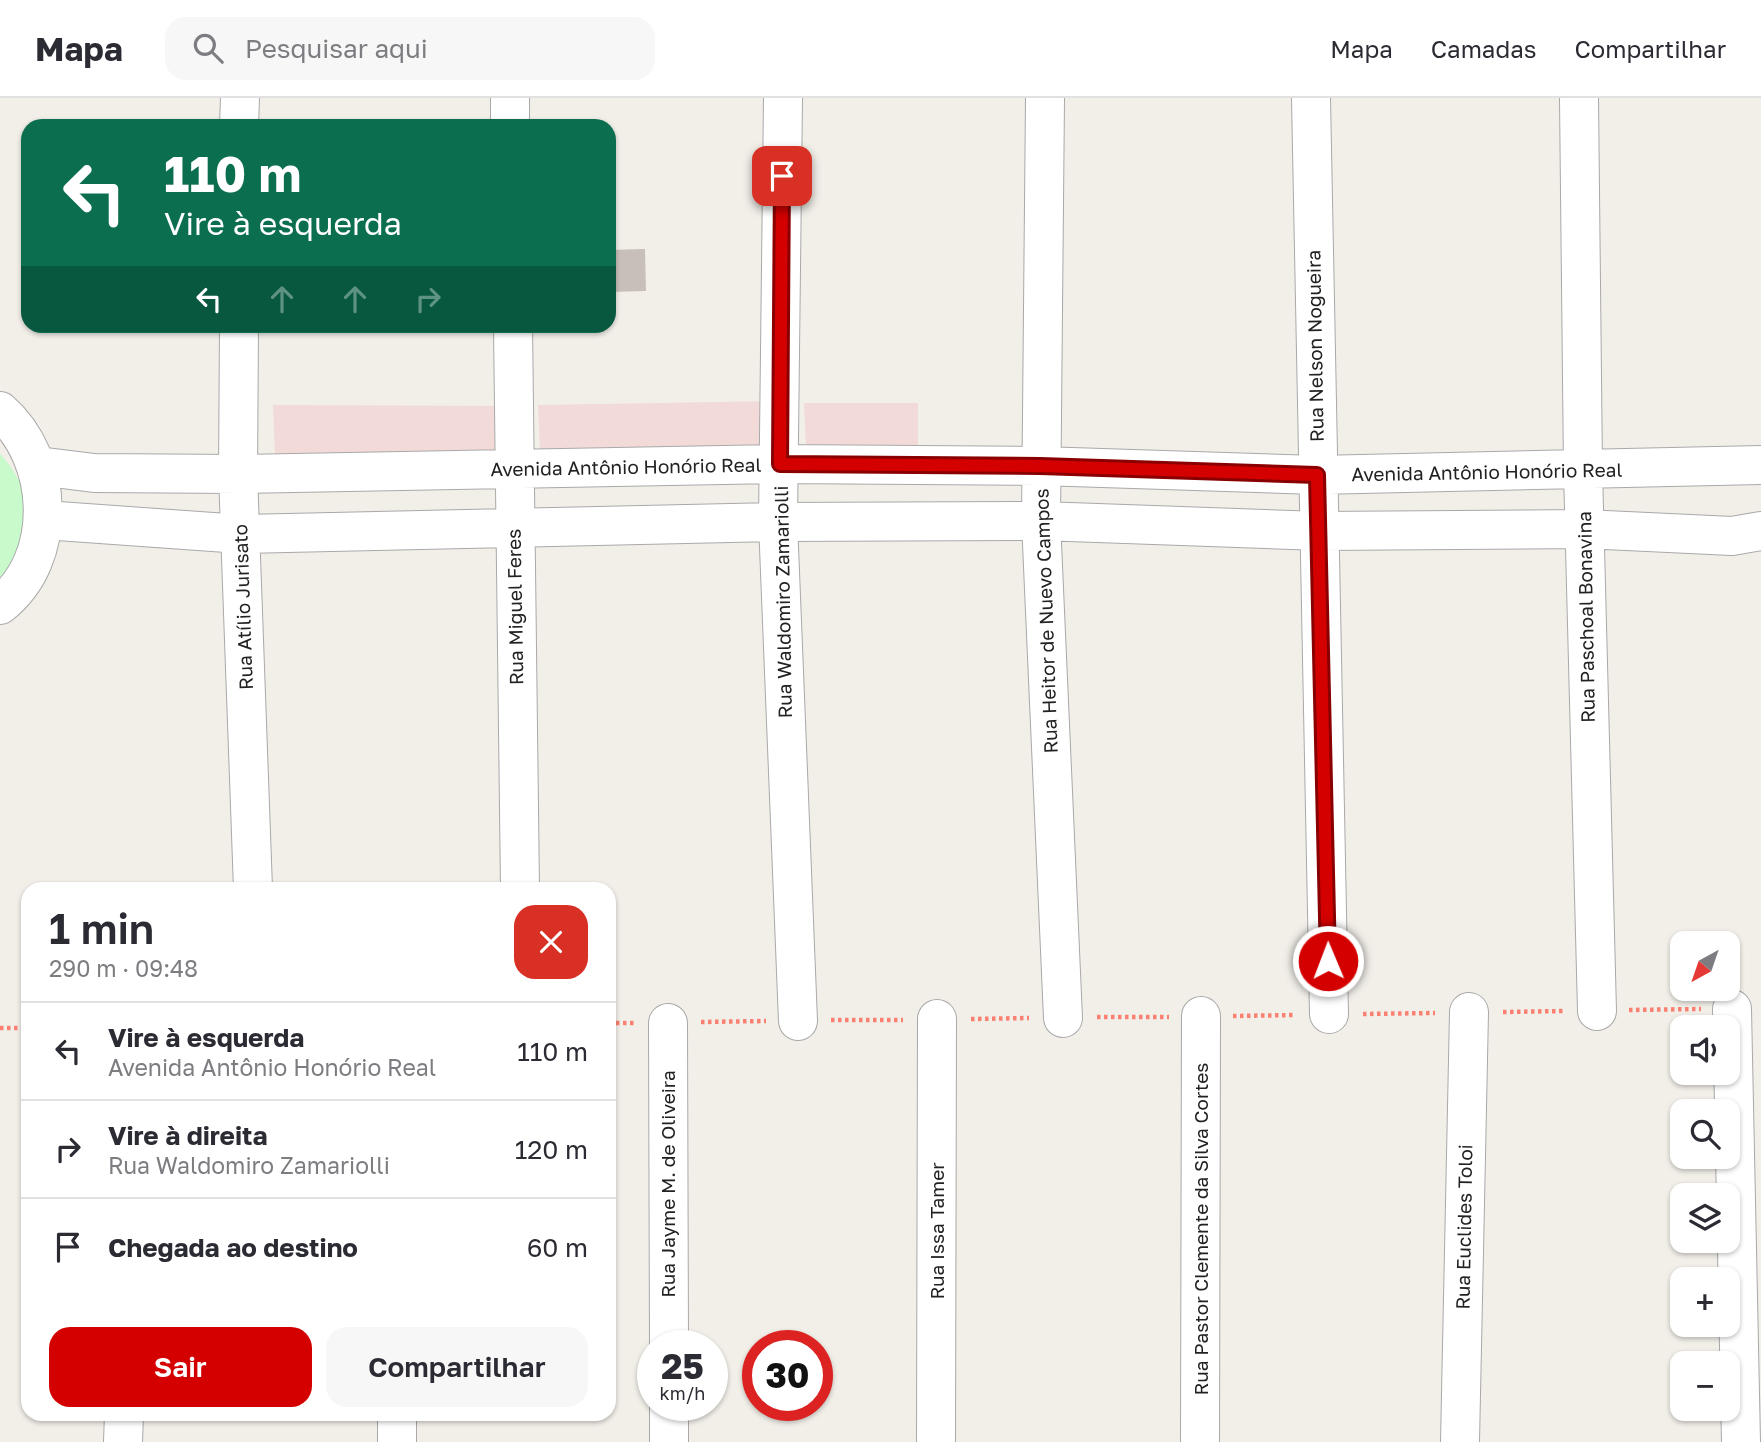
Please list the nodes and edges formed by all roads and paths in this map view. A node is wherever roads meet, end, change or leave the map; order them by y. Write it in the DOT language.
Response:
graph roads {
  1 [pos="240,98"];
  2 [pos="510,98"];
  3 [pos="783,98"];
  4 [pos="1045,98"];
  5 [pos="1311,98"];
  6 [pos="1578,98"];
  7 [pos="239,119"];
  8 [pos="510,119"];
  9 [pos="239,333"];
  10 [pos="513,333"];
  11 [pos="0,411"];
  12 [pos="780,464"];
  13 [pos="1761,465"];
  14 [pos="38,466"];
  15 [pos="1040,466"];
  16 [pos="514,469"];
  17 [pos="1583,470"];
  18 [pos="238,474"];
  19 [pos="1317,475"];
  20 [pos="44,520"];
  21 [pos="1041,521"];
  22 [pos="779,522"];
  23 [pos="514,527"];
  24 [pos="1584,529"];
  25 [pos="1321,531"];
  26 [pos="1761,531"];
  27 [pos="240,534"];
  28 [pos="0,605"];
  29 [pos="253,882"];
  30 [pos="520,882"];
  31 [pos="1732,1009"];
  32 [pos="1597,1011"];
  33 [pos="1469,1012"];
  34 [pos="1329,1014"];
  35 [pos="1201,1016"];
  36 [pos="1063,1018"];
  37 [pos="937,1019"];
  38 [pos="797,1021"];
  39 [pos="668,1023"];
  40 [pos="0,1028"];
  41 [pos="21,1028"];
  42 [pos="669,1330"];
  43 [pos="124,1421"];
  44 [pos="397,1421"];
  45 [pos="669,1421"];
  46 [pos="123,1442"];
  47 [pos="397,1442"];
  48 [pos="669,1442"];
  49 [pos="936,1442"];
  50 [pos="1200,1442"];
  51 [pos="1460,1442"];
  52 [pos="1741,1442"];
  1 -- 7 [label="street"];
  2 -- 8 [label="street"];
  3 -- 12 [label="street, Rua Waldomiro Zamariolli"];
  4 -- 15 [label="street, Rua Heitor de Nuevo Campos"];
  5 -- 19 [label="street, Rua Nelson Nogueira"];
  6 -- 17 [label="street, Rua Paschoal Bonavina"];
  9 -- 18 [label="street, Rua Atílio Jurisato"];
  10 -- 16 [label="street, Rua Miguel Feres"];
  11 -- 14 [label="street"];
  12 -- 15 [label="street, Avenida Antônio Honório Real"];
  12 -- 16 [label="street, Avenida Antônio Honório Real"];
  12 -- 22 [label="street, Rua Waldomiro Zamariolli"];
  13 -- 17 [label="street, Avenida Antônio Honório Real"];
  14 -- 18 [label="street, Avenida Antônio Honório Real"];
  14 -- 20 [label="street"];
  15 -- 19 [label="street, Avenida Antônio Honório Real"];
  15 -- 21 [label="street, Rua Heitor de Nuevo Campos"];
  16 -- 18 [label="street, Avenida Antônio Honório Real"];
  16 -- 23 [label="street, Rua Miguel Feres"];
  17 -- 19 [label="street, Avenida Antônio Honório Real"];
  17 -- 24 [label="street, Rua Paschoal Bonavina"];
  18 -- 27 [label="street, Rua Atílio Jurisato"];
  19 -- 25 [label="street, Rua Nelson Nogueira"];
  20 -- 27 [label="street"];
  20 -- 28 [label="street"];
  21 -- 22 [label="street"];
  21 -- 25 [label="street"];
  21 -- 36 [label="street, Rua Heitor de Nuevo Campos"];
  22 -- 23 [label="street"];
  22 -- 38 [label="street, Rua Waldomiro Zamariolli"];
  23 -- 27 [label="street"];
  23 -- 30 [label="street, Rua Miguel Feres"];
  24 -- 25 [label="street"];
  24 -- 26 [label="street"];
  24 -- 32 [label="street, Rua Paschoal Bonavina"];
  25 -- 34 [label="street, Rua Nelson Nogueira"];
  27 -- 29 [label="street, Rua Atílio Jurisato"];
  31 -- 52 [label="street"];
  33 -- 51 [label="street, Rua Euclides Toloi"];
  35 -- 50 [label="street, Rua Pastor Clemente da Silva Cortes"];
  37 -- 49 [label="street, Rua Issa Tamer"];
  39 -- 42 [label="street, Rua Jayme M. de Oliveira"];
  40 -- 41 [label="path"];
  43 -- 46 [label="street"];
  44 -- 47 [label="street"];
  45 -- 48 [label="street"];
}
